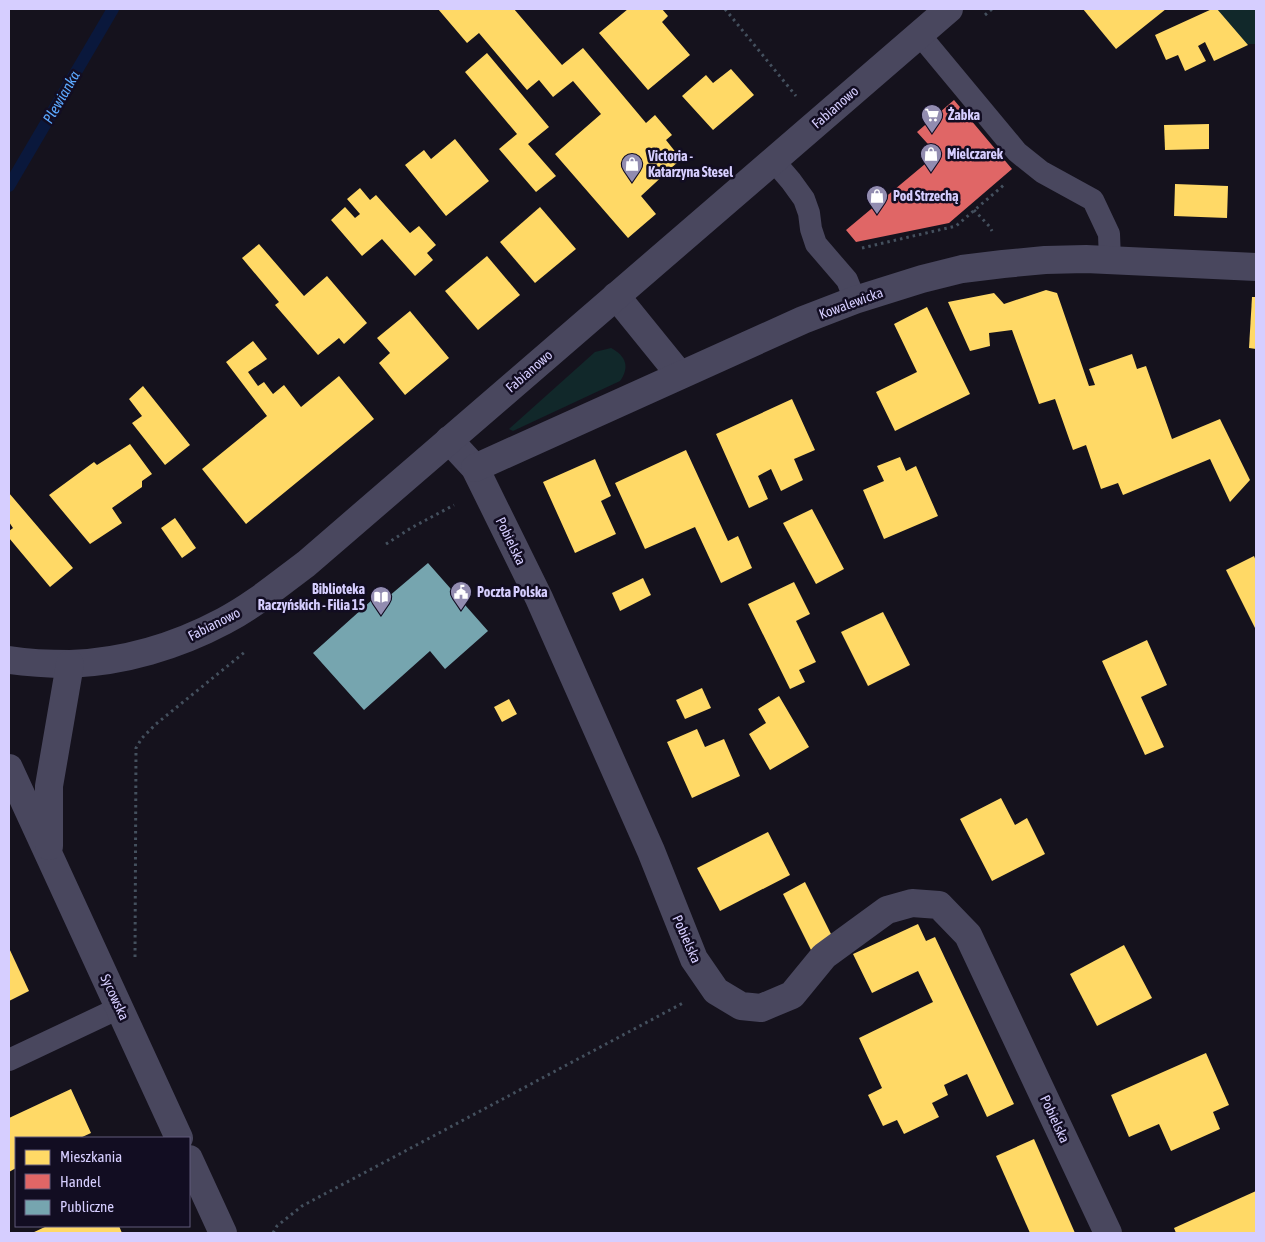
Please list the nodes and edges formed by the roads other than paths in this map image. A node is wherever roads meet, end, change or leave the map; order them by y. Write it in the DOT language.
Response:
graph roads {
  1 [pos="949,9"];
  2 [pos="919,34"];
  3 [pos="773,160"];
  4 [pos="1110,260"];
  5 [pos="1256,267"];
  6 [pos="616,296"];
  7 [pos="855,300"];
  8 [pos="680,375"];
  9 [pos="450,440"];
  10 [pos="480,478"];
  11 [pos="9,660"];
  12 [pos="70,664"];
  13 [pos="11,776"];
  14 [pos="49,781"];
  15 [pos="49,857"];
  16 [pos="119,1008"];
  17 [pos="9,1060"];
  18 [pos="179,1137"];
  19 [pos="190,1161"];
  20 [pos="223,1233"];
  21 [pos="1108,1233"];
  1 -- 2 [label="street, Fabianowo"];
  2 -- 3 [label="street, Fabianowo"];
  2 -- 4 [label="lane"];
  3 -- 6 [label="street, Fabianowo"];
  3 -- 7 [label="lane"];
  4 -- 5 [label="street, Kowalewicka"];
  4 -- 7 [label="street, Kowalewicka"];
  6 -- 8 [label="street"];
  6 -- 9 [label="street, Fabianowo"];
  7 -- 8 [label="street, Kowalewicka"];
  8 -- 10 [label="street, Kowalewicka"];
  9 -- 10 [label="street, Pobielska"];
  9 -- 12 [label="street, Fabianowo"];
  10 -- 21 [label="street, Pobielska"];
  11 -- 12 [label="street, Fabianowo"];
  12 -- 14 [label="street, Sycowska"];
  13 -- 14 [label="lane"];
  13 -- 15 [label="street, Sycowska"];
  14 -- 15 [label="street, Sycowska"];
  15 -- 16 [label="street, Sycowska"];
  16 -- 17 [label="lane"];
  16 -- 18 [label="street, Sycowska"];
  19 -- 20 [label="street"];
}
